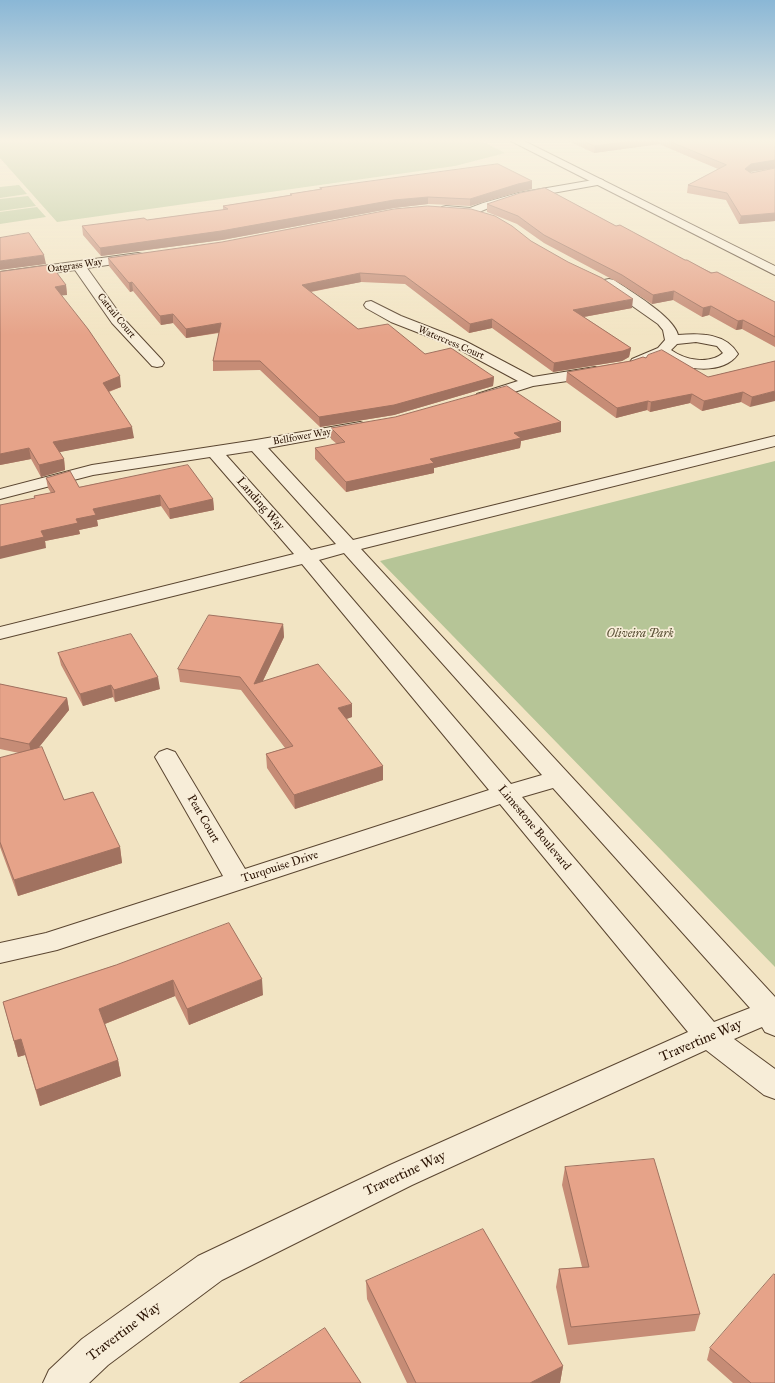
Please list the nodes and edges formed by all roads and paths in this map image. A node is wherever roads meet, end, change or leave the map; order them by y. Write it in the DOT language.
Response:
graph roads {
  1 [pos="487,206"];
  2 [pos="646,206"];
  3 [pos="435,209"];
  4 [pos="472,212"];
  5 [pos="492,219"];
  6 [pos="150,256"];
  7 [pos="78,265"];
  8 [pos="775,271"];
  9 [pos="0,276"];
  10 [pos="600,279"];
  11 [pos="372,304"];
  12 [pos="157,363"];
  13 [pos="531,382"];
  14 [pos="471,400"];
  15 [pos="373,424"];
  16 [pos="775,441"];
  17 [pos="256,445"];
  18 [pos="214,451"];
  19 [pos="0,494"];
  20 [pos="349,546"];
  21 [pos="306,556"];
  22 [pos="0,633"];
  23 [pos="167,756"];
  24 [pos="558,778"];
  25 [pos="504,794"];
  26 [pos="239,881"];
  27 [pos="0,953"];
  28 [pos="774,1015"];
  29 [pos="709,1036"];
  30 [pos="775,1086"];
  31 [pos="62,1383"];
  1 -- 4 [label="street"];
  2 -- 8 [label="street"];
  3 -- 4 [label="street"];
  4 -- 5 [label="street"];
  6 -- 7 [label="street, Oatgrass Way"];
  7 -- 9 [label="street, Oatgrass Way"];
  7 -- 12 [label="street, Cattail Court"];
  10 -- 13 [label="street"];
  11 -- 13 [label="street, Watercress Court"];
  13 -- 14 [label="street"];
  15 -- 17 [label="street, Bellfower Way"];
  16 -- 20 [label="street"];
  17 -- 18 [label="street, Bellfower Way"];
  17 -- 20 [label="street"];
  18 -- 19 [label="street, Bellfower Way"];
  18 -- 21 [label="street, Landing Way"];
  20 -- 21 [label="street"];
  20 -- 24 [label="street"];
  21 -- 22 [label="street"];
  21 -- 25 [label="street, Limestone Boulevard"];
  23 -- 26 [label="street, Peat Court"];
  24 -- 25 [label="street, Turqouise Drive"];
  24 -- 28 [label="street"];
  25 -- 26 [label="street, Turqouise Drive"];
  25 -- 29 [label="street, Limestone Boulevard"];
  26 -- 27 [label="street, Turqouise Drive"];
  28 -- 29 [label="street, Travertine Way"];
  29 -- 30 [label="street, Limestone Boulevard"];
  29 -- 31 [label="street, Travertine Way"];
}
